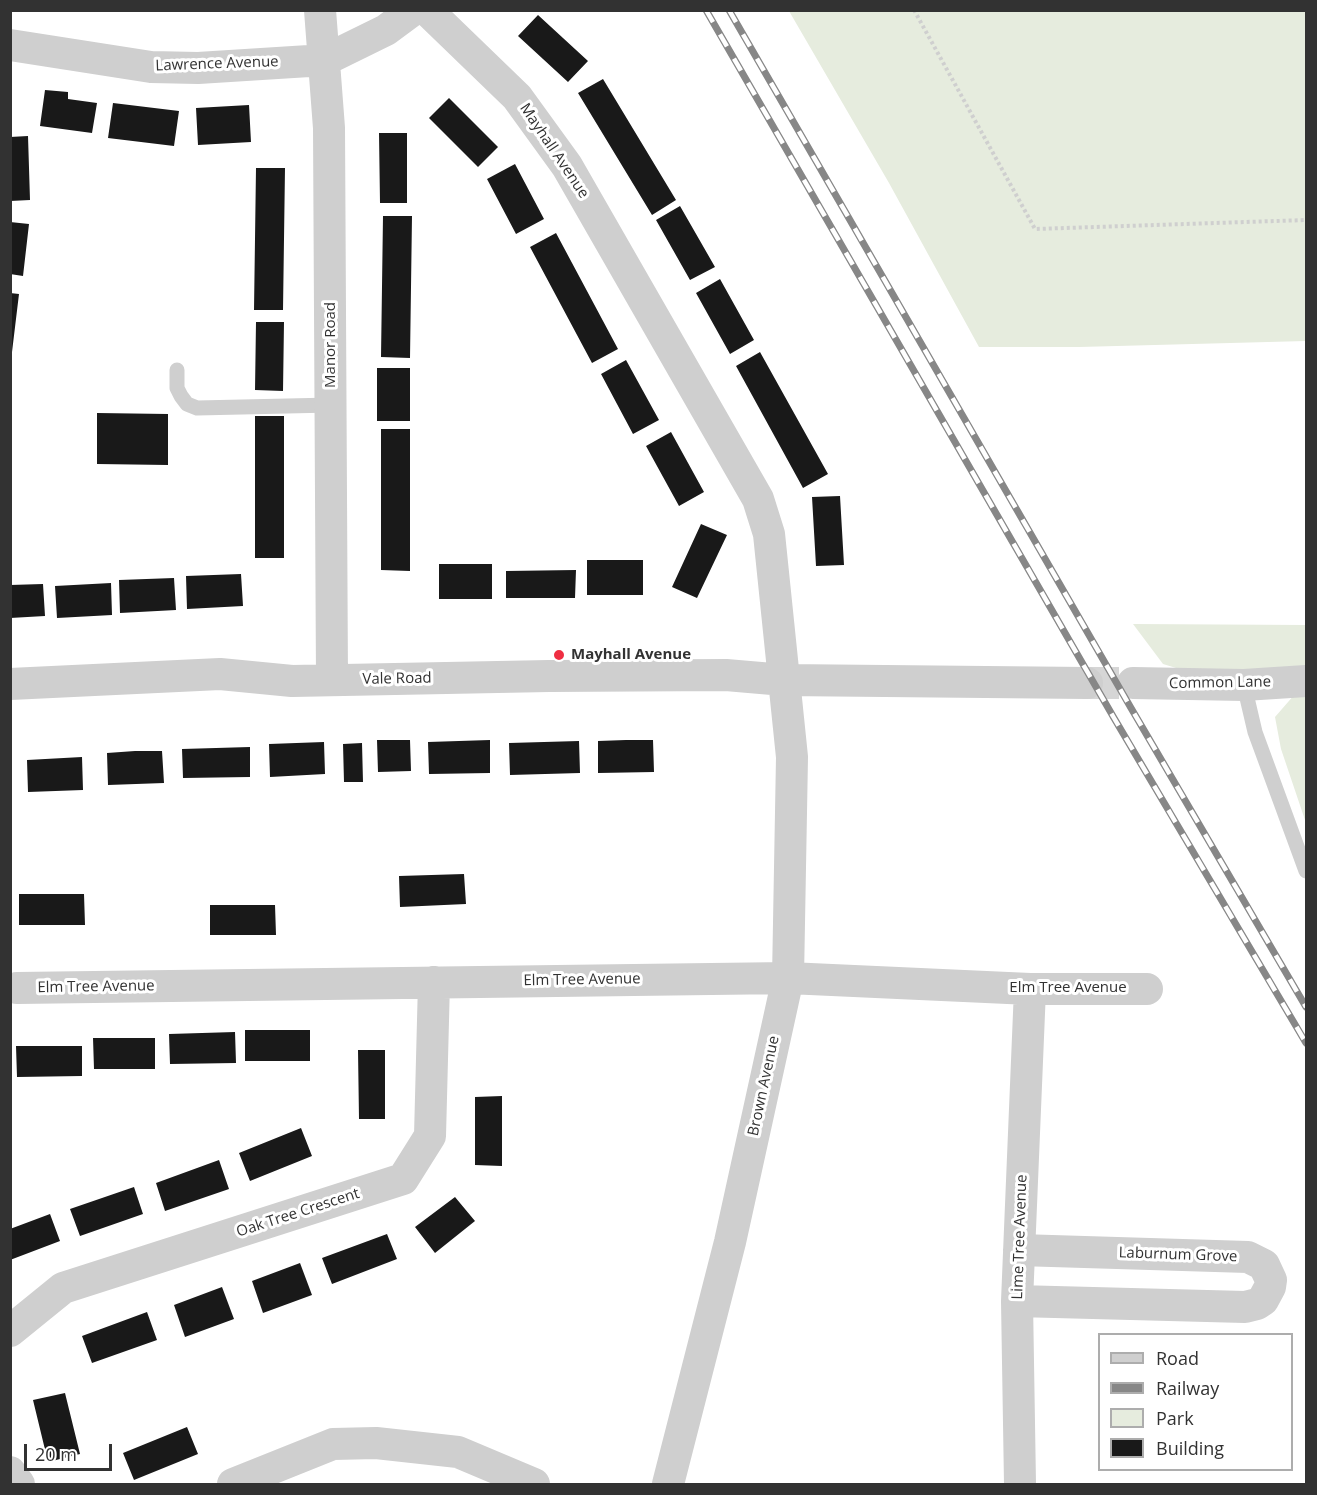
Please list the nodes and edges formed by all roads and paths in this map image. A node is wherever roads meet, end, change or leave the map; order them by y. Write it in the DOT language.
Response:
graph roads {
  1 [pos="320,10"];
  2 [pos="413,10"];
  3 [pos="427,10"];
  4 [pos="914,10"];
  5 [pos="10,45"];
  6 [pos="325,60"];
  7 [pos="1306,220"];
  8 [pos="177,370"];
  9 [pos="332,405"];
  10 [pos="332,680"];
  11 [pos="784,680"];
  12 [pos="1306,681"];
  13 [pos="1087,683"];
  14 [pos="1133,683"];
  15 [pos="10,684"];
  16 [pos="1244,685"];
  17 [pos="1306,871"];
  18 [pos="788,978"];
  19 [pos="434,982"];
  20 [pos="17,988"];
  21 [pos="1030,989"];
  22 [pos="1147,989"];
  23 [pos="1019,1250"];
  24 [pos="1017,1301"];
  25 [pos="10,1331"];
  26 [pos="10,1472"];
  27 [pos="19,1485"];
  28 [pos="233,1485"];
  29 [pos="534,1485"];
  30 [pos="668,1485"];
  31 [pos="1020,1485"];
  1 -- 6 [label="street, Manor Road"];
  2 -- 6 [label="street, Lawrence Avenue"];
  3 -- 11 [label="street, Mayhall Avenue"];
  4 -- 7 [label="path"];
  5 -- 6 [label="street, Lawrence Avenue"];
  6 -- 9 [label="street, Manor Road"];
  8 -- 9 [label="lane"];
  9 -- 10 [label="street, Manor Road"];
  10 -- 11 [label="street, Vale Road"];
  10 -- 15 [label="street, Vale Road"];
  11 -- 13 [label="street, Vale Road"];
  11 -- 18 [label="street, Brown Avenue"];
  12 -- 16 [label="street, Common Lane"];
  14 -- 16 [label="street, Common Lane"];
  16 -- 17 [label="lane"];
  18 -- 19 [label="street, Elm Tree Avenue"];
  18 -- 21 [label="street, Elm Tree Avenue"];
  18 -- 30 [label="street, Brown Avenue"];
  19 -- 20 [label="street, Elm Tree Avenue"];
  19 -- 25 [label="street, Oak Tree Crescent"];
  21 -- 22 [label="street, Elm Tree Avenue"];
  21 -- 23 [label="street, Lime Tree Avenue"];
  23 -- 24 [label="street, Lime Tree Avenue"];
  23 -- 24 [label="street, Laburnum Grove"];
  24 -- 31 [label="street, Lime Tree Avenue"];
  26 -- 27 [label="street"];
  28 -- 29 [label="street"];
}
